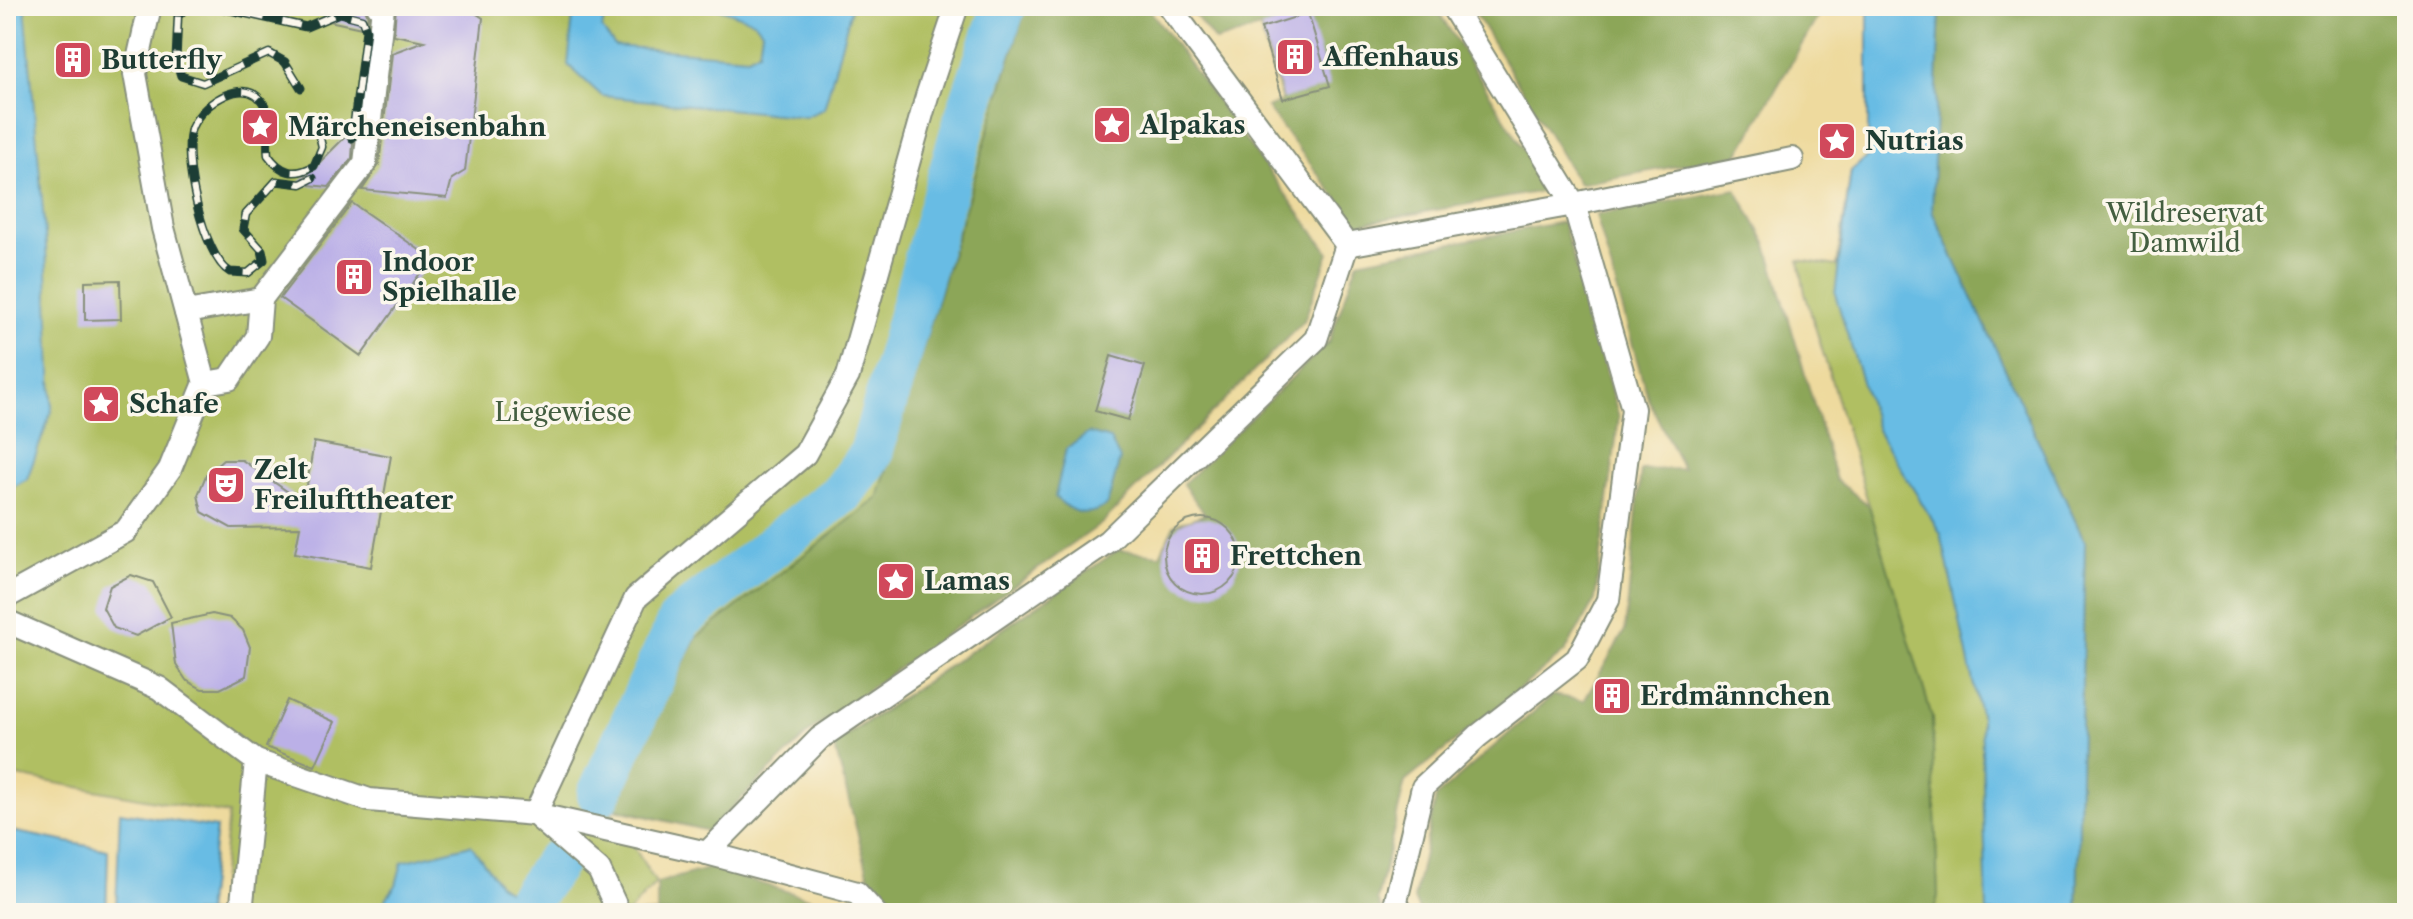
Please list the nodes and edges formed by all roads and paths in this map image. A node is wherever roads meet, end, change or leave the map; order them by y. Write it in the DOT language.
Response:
graph roads {
  1 [pos="150,6"];
  2 [pos="378,6"];
  3 [pos="957,6"];
  4 [pos="1169,6"];
  5 [pos="1452,6"];
  6 [pos="1792,159"];
  7 [pos="1574,204"];
  8 [pos="1347,245"];
  9 [pos="261,299"];
  10 [pos="186,312"];
  11 [pos="205,383"];
  12 [pos="6,597"];
  13 [pos="6,621"];
  14 [pos="256,761"];
  15 [pos="535,814"];
  16 [pos="707,853"];
  17 [pos="241,913"];
  18 [pos="619,913"];
  19 [pos="875,913"];
  20 [pos="1401,913"];
  1 -- 10 [label="lane"];
  2 -- 9 [label="lane"];
  3 -- 15 [label="lane"];
  4 -- 8 [label="lane"];
  5 -- 7 [label="lane"];
  6 -- 7 [label="lane"];
  7 -- 8 [label="lane"];
  7 -- 20 [label="lane"];
  8 -- 16 [label="lane"];
  9 -- 10 [label="lane"];
  9 -- 11 [label="lane"];
  10 -- 11 [label="lane"];
  11 -- 12 [label="lane"];
  13 -- 14 [label="lane"];
  14 -- 15 [label="lane"];
  14 -- 17 [label="lane"];
  15 -- 16 [label="lane"];
  15 -- 18 [label="lane"];
  16 -- 19 [label="lane"];
}
